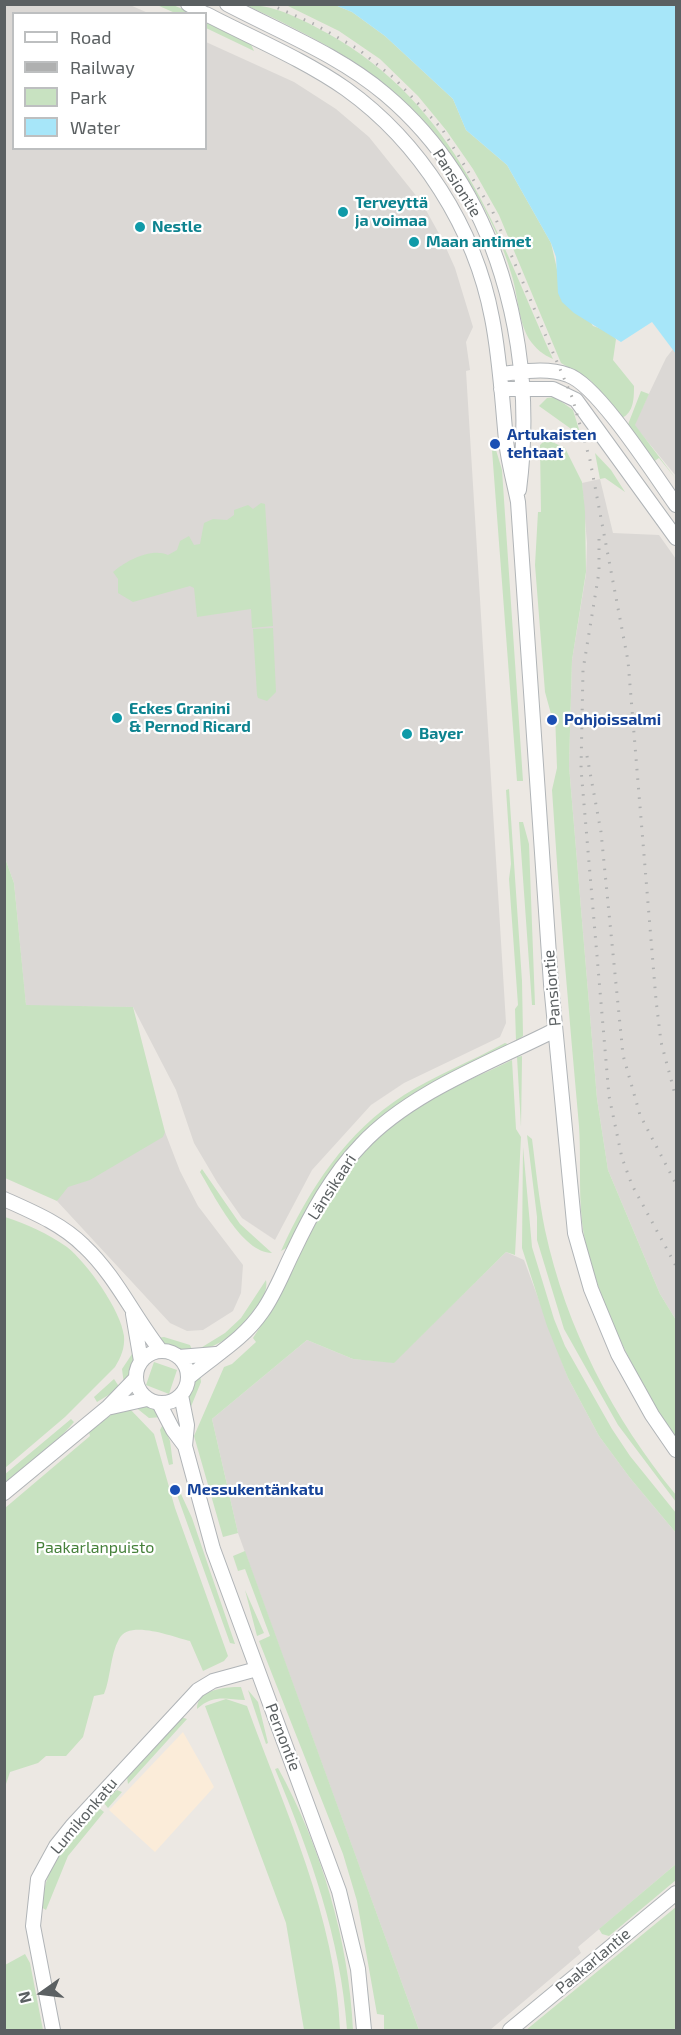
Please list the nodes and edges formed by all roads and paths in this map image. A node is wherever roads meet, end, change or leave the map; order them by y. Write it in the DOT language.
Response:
graph roads {
  1 [pos="188,4"];
  2 [pos="227,4"];
  3 [pos="202,12"];
  4 [pos="207,15"];
  5 [pos="521,372"];
  6 [pos="500,374"];
  7 [pos="523,388"];
  8 [pos="501,390"];
  9 [pos="518,502"];
  10 [pos="676,505"];
  11 [pos="676,538"];
  12 [pos="555,1030"];
  13 [pos="4,1199"];
  14 [pos="133,1314"];
  15 [pos="161,1351"];
  16 [pos="216,1354"];
  17 [pos="179,1357"];
  18 [pos="141,1361"];
  19 [pos="136,1378"];
  20 [pos="188,1378"];
  21 [pos="181,1395"];
  22 [pos="153,1401"];
  23 [pos="107,1408"];
  24 [pos="185,1446"];
  25 [pos="676,1450"];
  26 [pos="4,1493"];
  27 [pos="257,1669"];
  28 [pos="676,1893"];
  29 [pos="53,2031"];
  30 [pos="364,2031"];
  31 [pos="510,2031"];
  1 -- 3 [label="street, Pansiontie"];
  2 -- 5 [label="street, Pansiontie"];
  4 -- 6 [label="street, Pansiontie"];
  5 -- 6 [label="street"];
  5 -- 7 [label="street, Pansiontie"];
  5 -- 10 [label="street"];
  6 -- 8 [label="street, Pansiontie"];
  7 -- 8 [label="street"];
  7 -- 9 [label="street, Pansiontie"];
  7 -- 11 [label="street"];
  8 -- 9 [label="street, Pansiontie"];
  9 -- 12 [label="street, Pansiontie"];
  12 -- 16 [label="street, Länsikaari"];
  12 -- 25 [label="street, Pansiontie"];
  13 -- 14 [label="street"];
  14 -- 15 [label="street"];
  14 -- 18 [label="street"];
  15 -- 17 [label="street"];
  15 -- 18 [label="street"];
  16 -- 17 [label="street"];
  16 -- 20 [label="street, Länsikaari"];
  17 -- 20 [label="street"];
  18 -- 19 [label="street"];
  19 -- 22 [label="street"];
  19 -- 23 [label="street"];
  20 -- 21 [label="street"];
  21 -- 22 [label="street"];
  21 -- 24 [label="street, Pernontie"];
  22 -- 23 [label="street"];
  22 -- 24 [label="street, Pernontie"];
  23 -- 26 [label="street"];
  24 -- 27 [label="street, Pernontie"];
  27 -- 29 [label="street, Lumikonkatu"];
  27 -- 30 [label="street, Pernontie"];
  28 -- 31 [label="street, Paakarlantie"];
}
